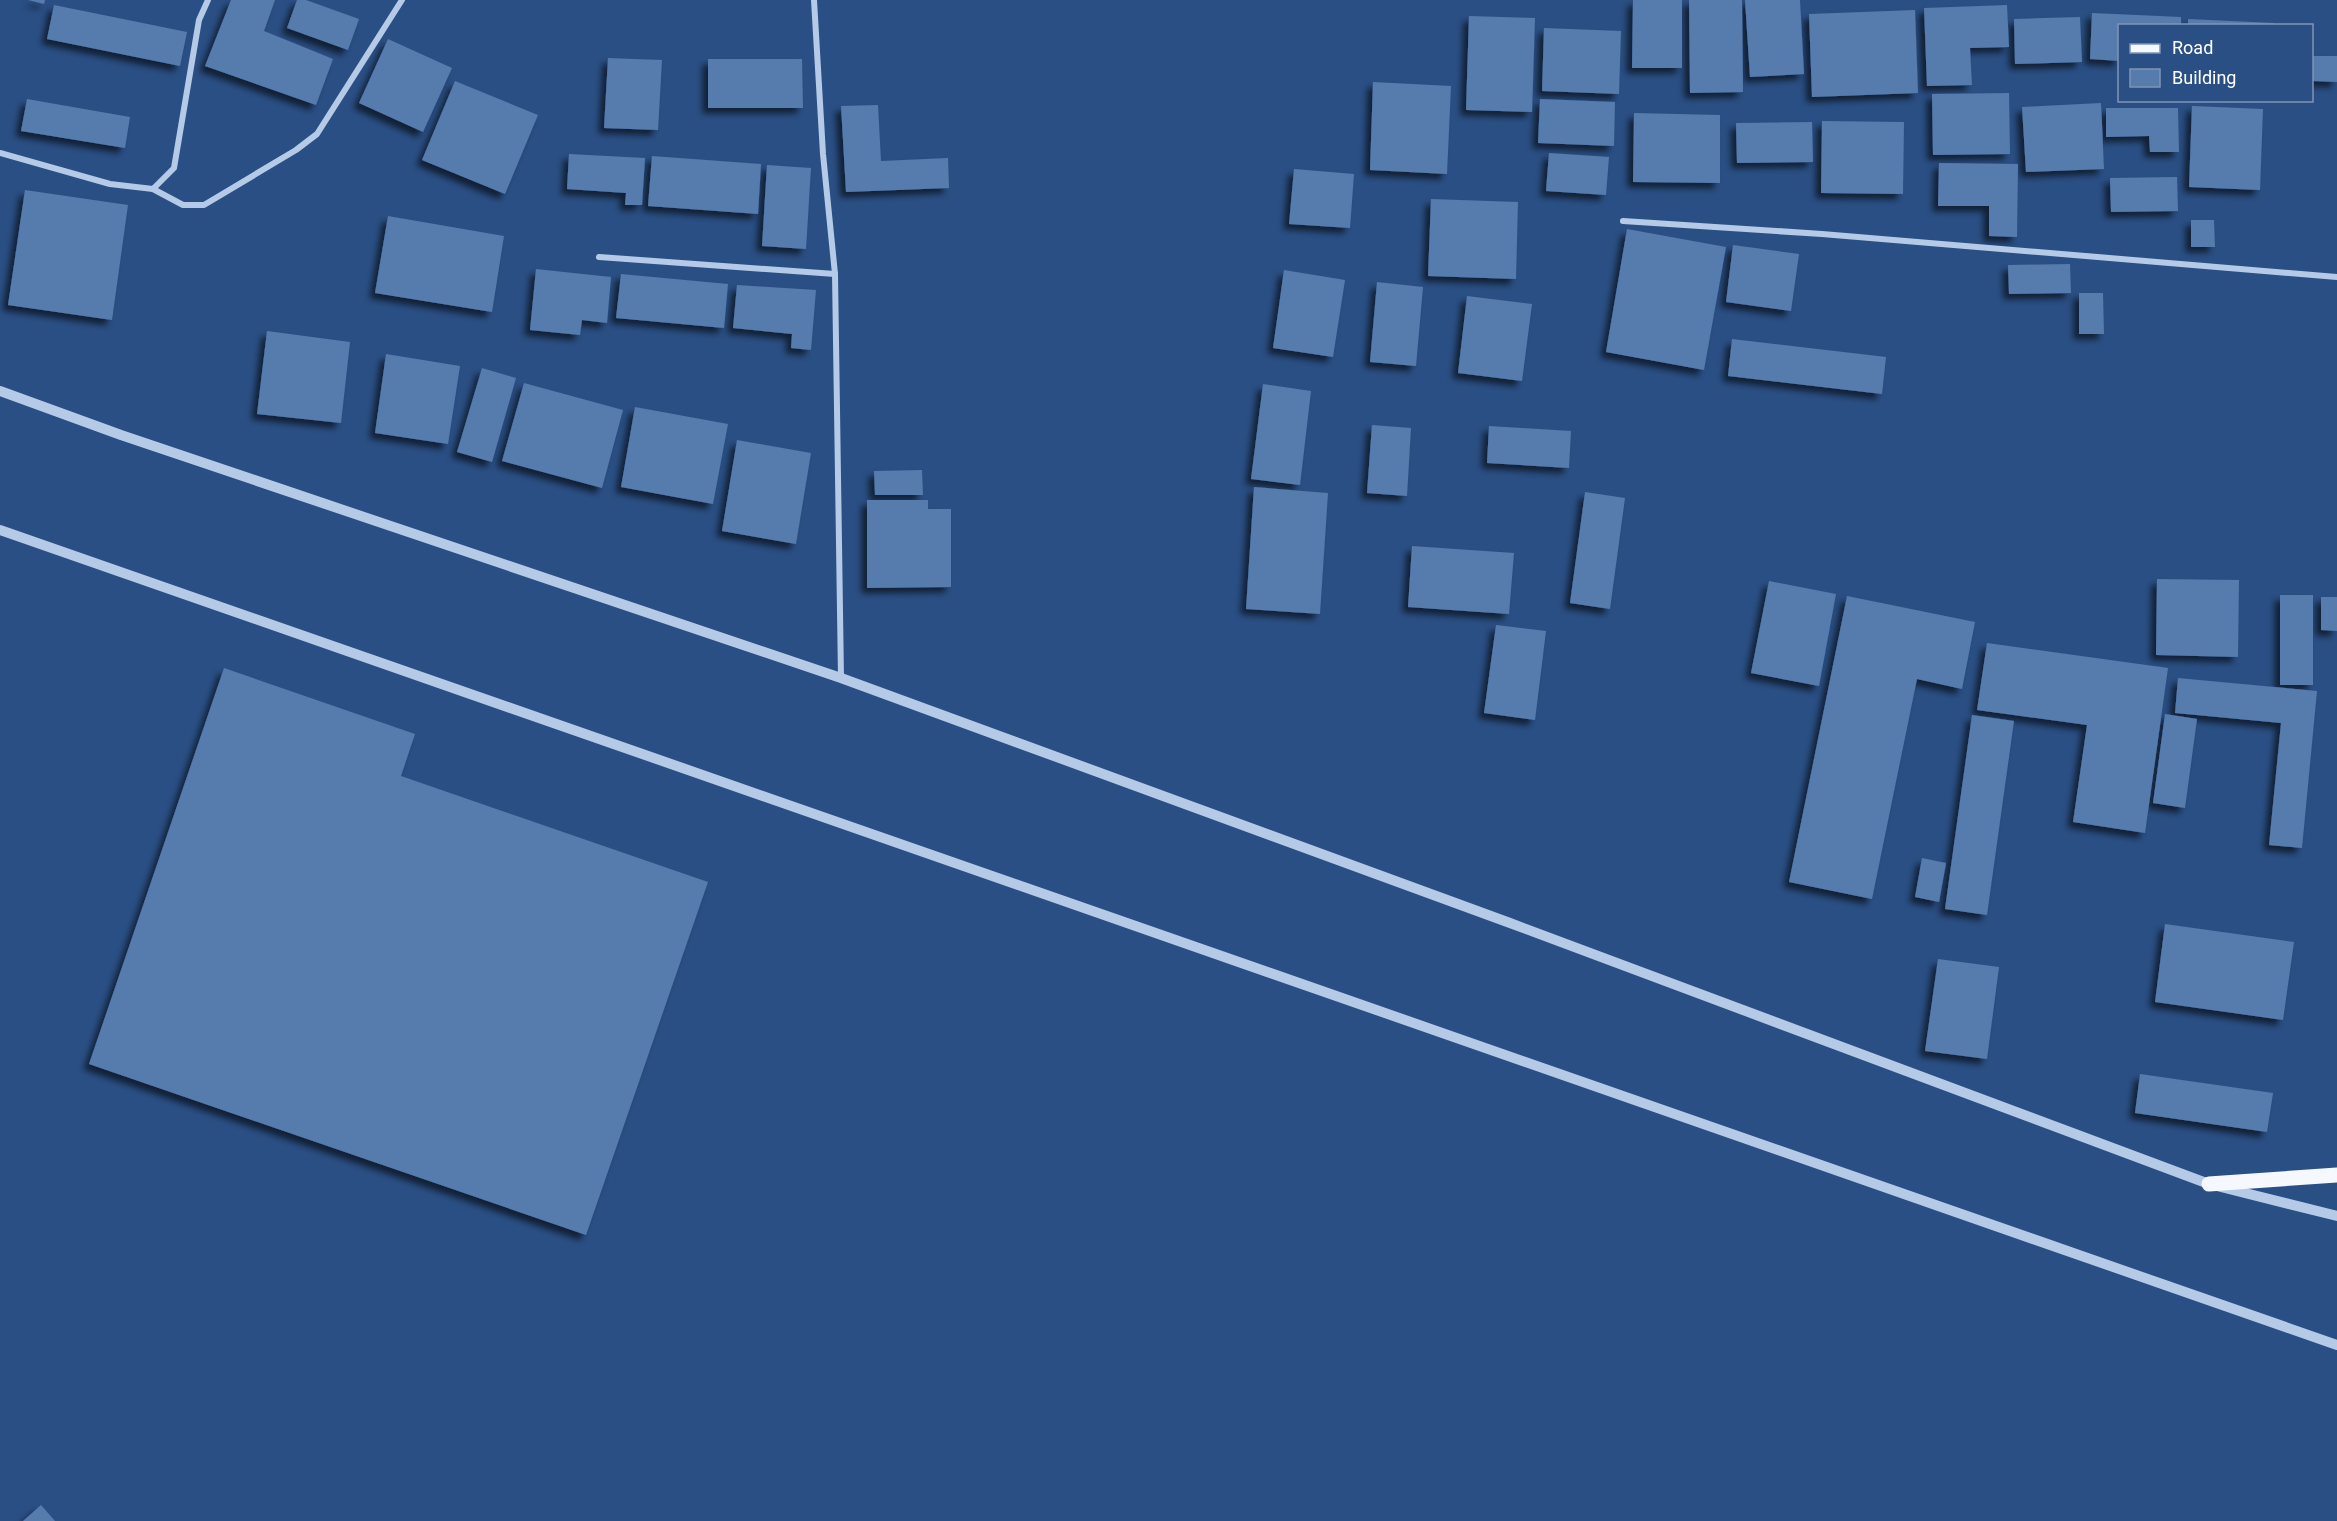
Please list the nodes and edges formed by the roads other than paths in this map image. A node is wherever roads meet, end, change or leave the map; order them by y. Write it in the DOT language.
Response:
graph roads {
  1 [pos="208,0"];
  2 [pos="402,0"];
  3 [pos="814,0"];
  4 [pos="0,153"];
  5 [pos="153,189"];
  6 [pos="1623,221"];
  7 [pos="599,257"];
  8 [pos="835,274"];
  9 [pos="2337,277"];
  10 [pos="0,391"];
  11 [pos="0,530"];
  12 [pos="841,678"];
  13 [pos="2337,1175"];
  14 [pos="2209,1184"];
  15 [pos="2337,1216"];
  16 [pos="2337,1345"];
  1 -- 5 [label="street"];
  2 -- 5 [label="street"];
  3 -- 8 [label="street"];
  4 -- 5 [label="street"];
  6 -- 9 [label="street"];
  7 -- 8 [label="street"];
  8 -- 12 [label="street"];
  10 -- 12 [label="street"];
  11 -- 16 [label="street"];
  12 -- 14 [label="street"];
  13 -- 14 [label="main road"];
  14 -- 15 [label="street"];
}
